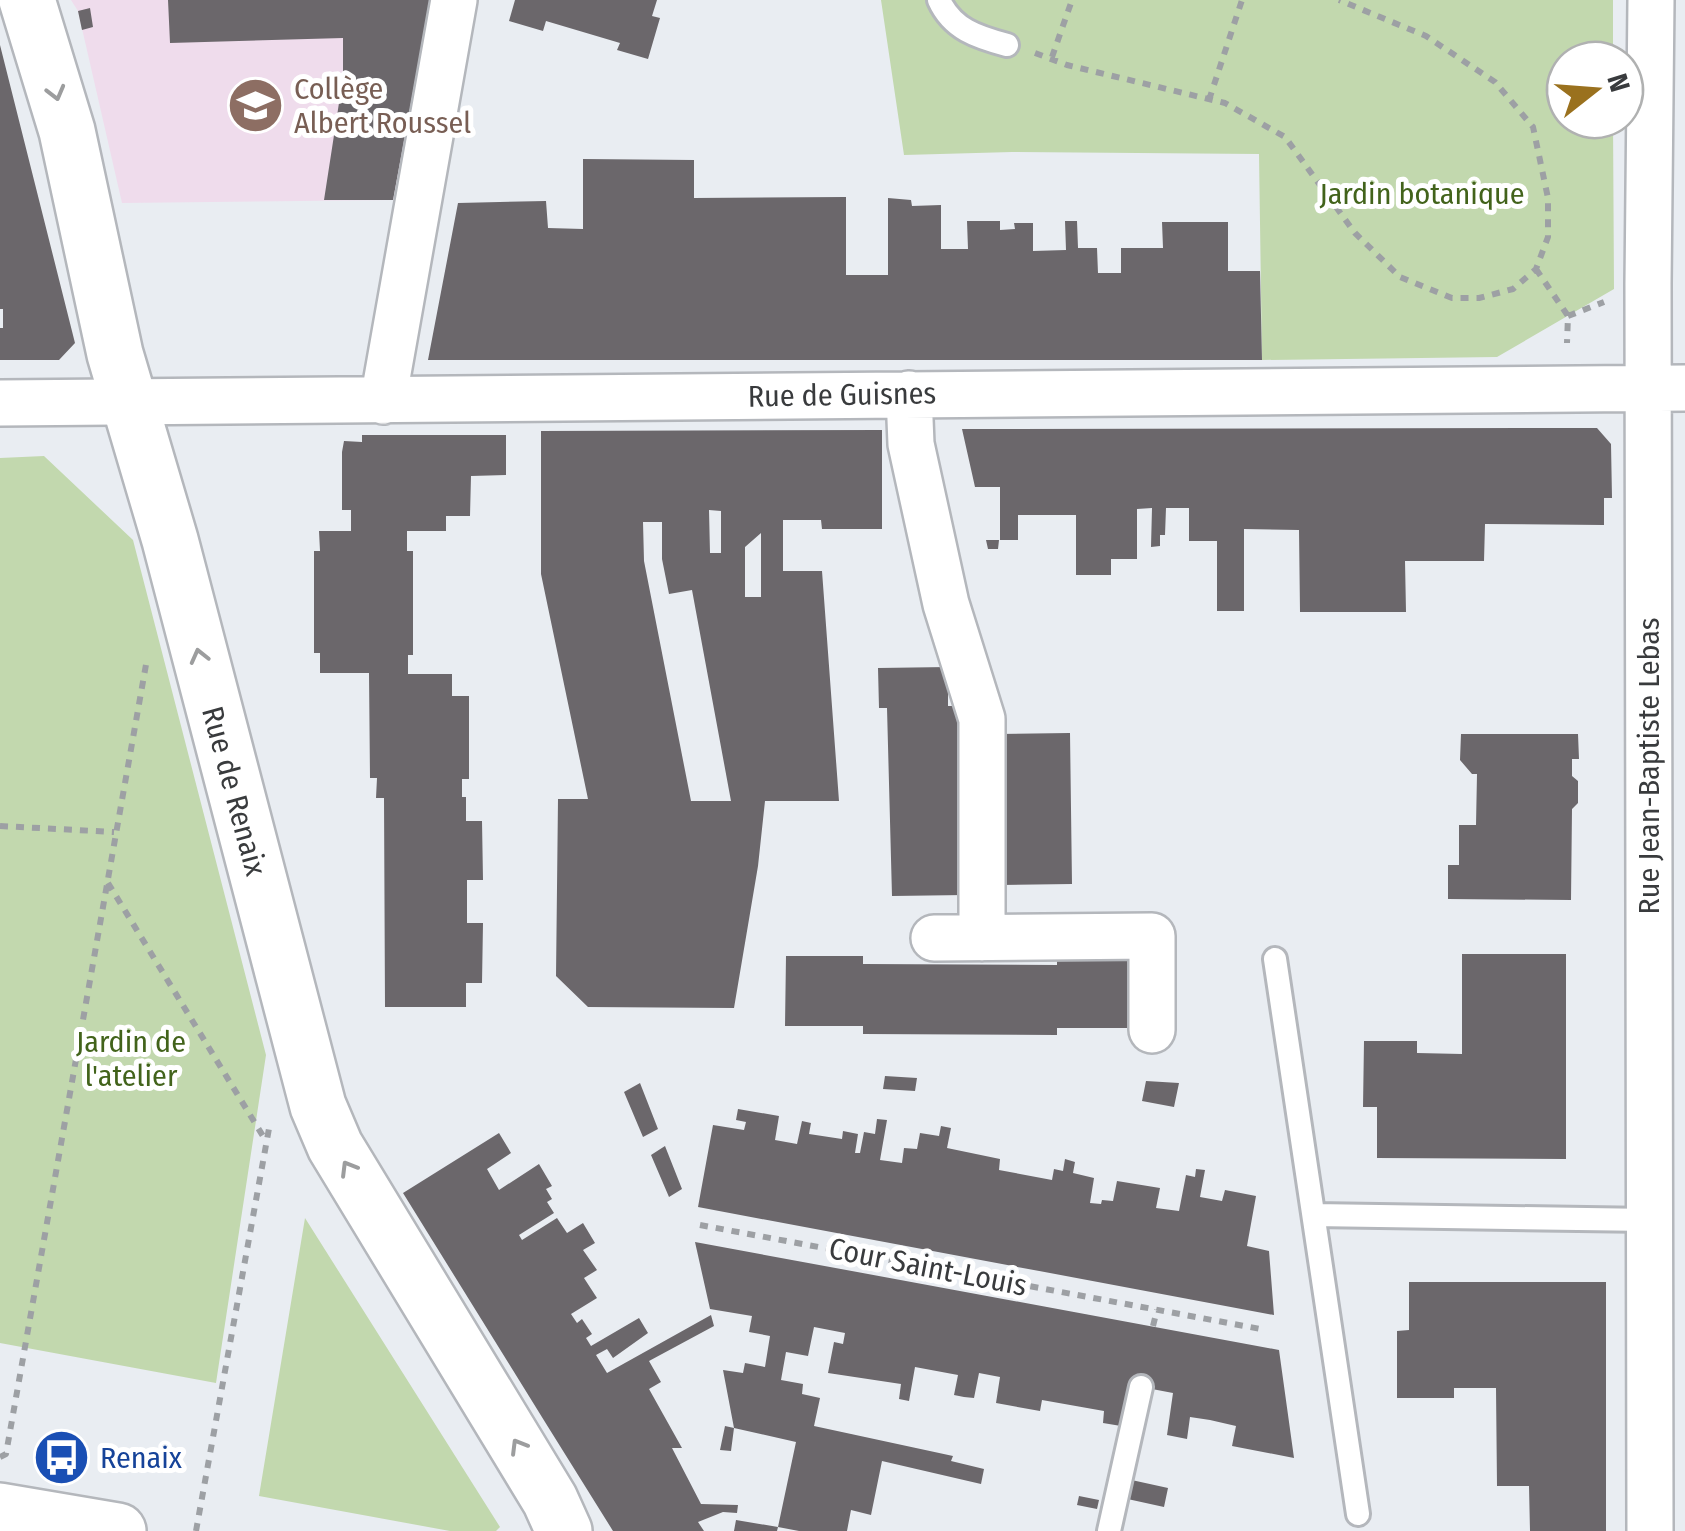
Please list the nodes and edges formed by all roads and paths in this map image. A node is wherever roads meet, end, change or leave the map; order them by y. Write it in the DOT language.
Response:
graph roads {
  1 [pos="28,0"];
  2 [pos="454,0"];
  3 [pos="939,0"];
  4 [pos="1072,0"];
  5 [pos="1242,0"];
  6 [pos="1339,0"];
  7 [pos="1651,0"];
  8 [pos="1007,45"];
  9 [pos="1052,58"];
  10 [pos="1209,100"];
  11 [pos="1536,269"];
  12 [pos="1666,280"];
  13 [pos="1667,388"];
  14 [pos="1565,389"];
  15 [pos="909,394"];
  16 [pos="383,401"];
  17 [pos="0,402"];
  18 [pos="131,402"];
  19 [pos="148,656"];
  20 [pos="0,826"];
  21 [pos="114,832"];
  22 [pos="1667,874"];
  23 [pos="106,881"];
  24 [pos="934,938"];
  25 [pos="982,938"];
  26 [pos="1275,959"];
  27 [pos="1152,1030"];
  28 [pos="318,1106"];
  29 [pos="266,1142"];
  30 [pos="1314,1215"];
  31 [pos="1650,1220"];
  32 [pos="700,1225"];
  33 [pos="1157,1310"];
  34 [pos="1153,1326"];
  35 [pos="1266,1330"];
  36 [pos="1141,1387"];
  37 [pos="1668,1400"];
  38 [pos="0,1457"];
  39 [pos="0,1512"];
  40 [pos="1358,1514"];
  41 [pos="118,1531"];
  42 [pos="196,1531"];
  43 [pos="564,1531"];
  44 [pos="1108,1531"];
  45 [pos="1650,1531"];
  1 -- 18 [label="street, Rue de Renaix, one-way"];
  2 -- 16 [label="street"];
  3 -- 8 [label="lane"];
  4 -- 9 [label="path"];
  5 -- 10 [label="path"];
  6 -- 11 [label="path"];
  7 -- 12 [label="street, Rue Jean-Baptiste Lebas"];
  8 -- 9 [label="path"];
  9 -- 10 [label="path"];
  10 -- 11 [label="path"];
  11 -- 14 [label="path"];
  12 -- 13 [label="street, Rue Jean-Baptiste Lebas"];
  13 -- 14 [label="street, Rue de Guisnes"];
  13 -- 22 [label="street, Rue Jean-Baptiste Lebas"];
  14 -- 15 [label="street, Rue de Guisnes"];
  15 -- 16 [label="street, Rue de Guisnes"];
  15 -- 25 [label="street"];
  16 -- 18 [label="street, Rue de Guisnes"];
  17 -- 18 [label="street, Rue de Guisnes"];
  28 -- 18 [label="street, Rue de Renaix, one-way"];
  19 -- 21 [label="path"];
  20 -- 21 [label="path"];
  21 -- 23 [label="path"];
  22 -- 31 [label="street, Rue Jean-Baptiste Lebas"];
  23 -- 29 [label="path"];
  23 -- 38 [label="path"];
  24 -- 25 [label="street"];
  25 -- 27 [label="street"];
  26 -- 30 [label="lane"];
  28 -- 29 [label="path"];
  43 -- 28 [label="street, Rue de Renaix, one-way"];
  29 -- 42 [label="path"];
  30 -- 31 [label="lane"];
  30 -- 40 [label="lane"];
  31 -- 37 [label="street, Rue Jean-Baptiste Lebas"];
  32 -- 33 [label="path, Cour Saint-Louis"];
  33 -- 34 [label="path"];
  33 -- 35 [label="path, Cour Saint-Louis"];
  36 -- 44 [label="lane"];
  37 -- 45 [label="street, Rue Jean-Baptiste Lebas"];
  39 -- 41 [label="street"];
}
